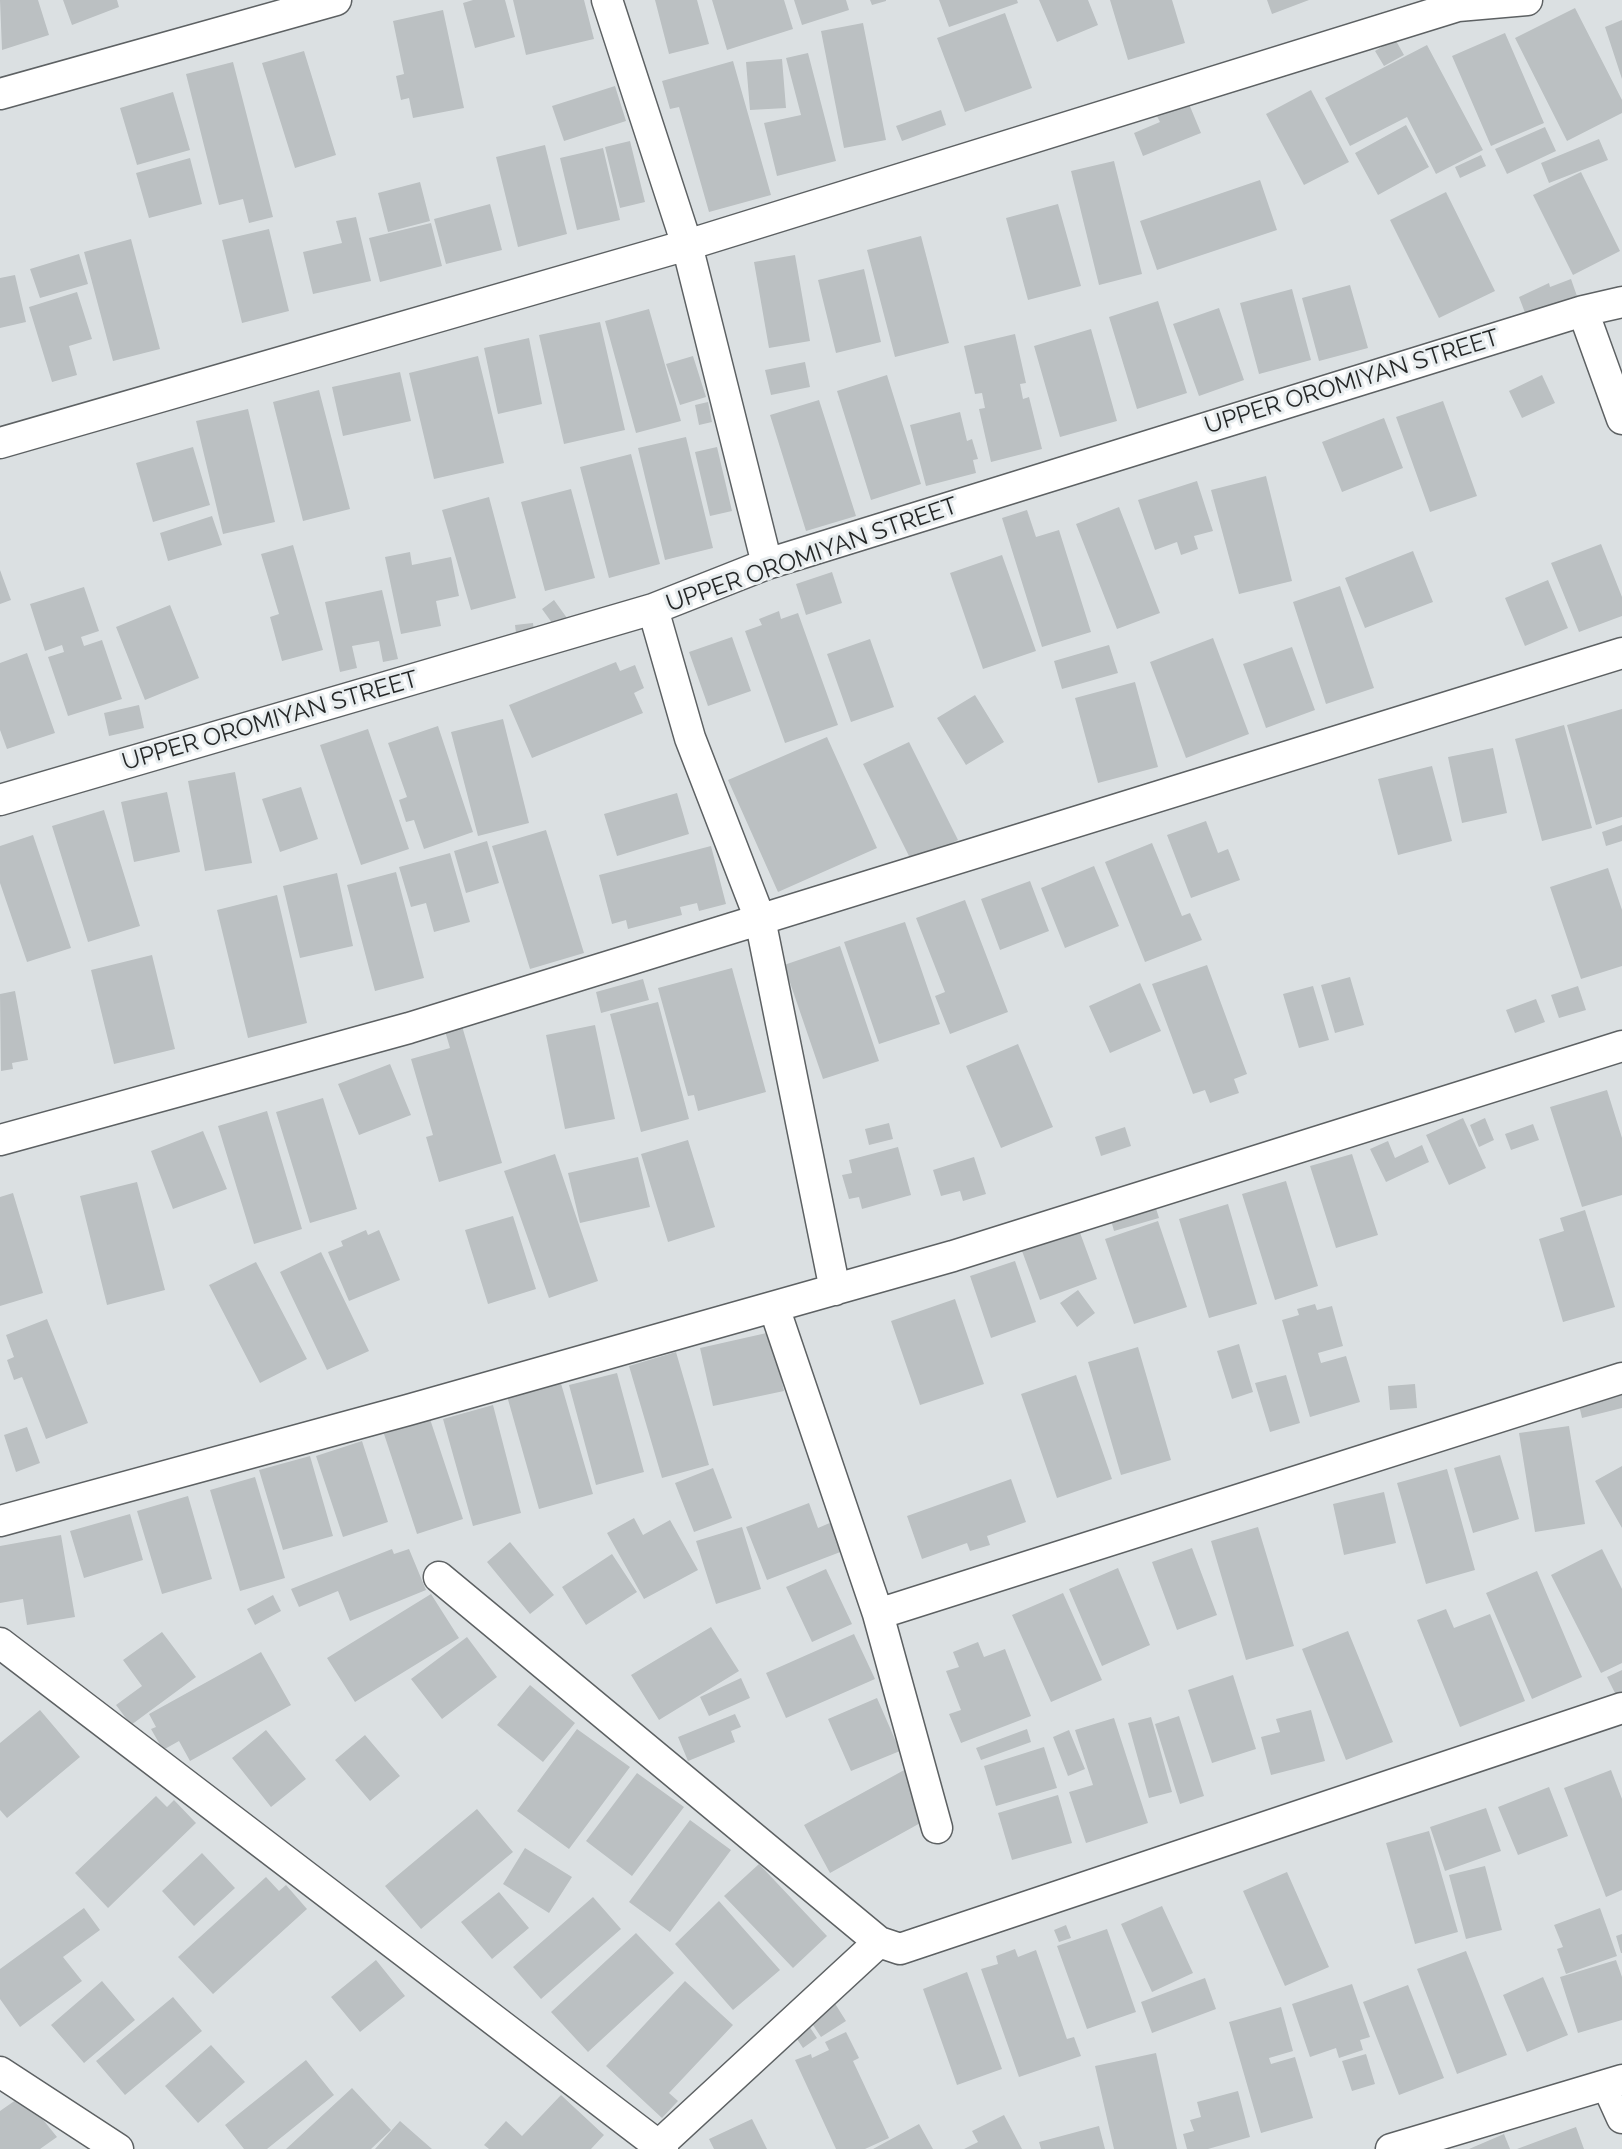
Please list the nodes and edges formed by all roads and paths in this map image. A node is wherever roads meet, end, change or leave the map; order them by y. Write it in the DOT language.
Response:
graph roads {
  1 [pos="336,0"];
  2 [pos="607,0"];
  3 [pos="1527,0"];
  4 [pos="0,94"];
  5 [pos="687,245"];
  6 [pos="1622,302"];
  7 [pos="1583,311"];
  8 [pos="1622,419"];
  9 [pos="0,443"];
  10 [pos="767,565"];
  11 [pos="653,609"];
  12 [pos="1622,653"];
  13 [pos="0,800"];
  14 [pos="760,919"];
  15 [pos="1622,1046"];
  16 [pos="0,1140"];
  17 [pos="835,1290"];
  18 [pos="774,1307"];
  19 [pos="1622,1378"];
  20 [pos="0,1521"];
  21 [pos="439,1577"];
  22 [pos="878,1614"];
  23 [pos="0,1643"];
  24 [pos="1622,1708"];
  25 [pos="937,1828"];
  26 [pos="879,1942"];
  27 [pos="0,2072"];
  28 [pos="1614,2082"];
  29 [pos="1622,2118"];
  30 [pos="661,2147"];
  31 [pos="118,2149"];
  32 [pos="1391,2149"];
  1 -- 4 [label="street"];
  2 -- 5 [label="street"];
  3 -- 5 [label="street"];
  5 -- 9 [label="street"];
  5 -- 10 [label="street"];
  6 -- 7 [label="street, UPPER OROMIYAN STREET"];
  7 -- 8 [label="street"];
  7 -- 10 [label="street, UPPER OROMIYAN STREET"];
  10 -- 11 [label="street, UPPER OROMIYAN STREET"];
  11 -- 13 [label="street, UPPER OROMIYAN STREET"];
  11 -- 14 [label="street"];
  12 -- 14 [label="street"];
  14 -- 16 [label="street"];
  14 -- 17 [label="street"];
  15 -- 17 [label="street"];
  17 -- 18 [label="street"];
  18 -- 20 [label="street"];
  18 -- 22 [label="street"];
  19 -- 22 [label="street"];
  21 -- 26 [label="street"];
  22 -- 25 [label="street"];
  23 -- 30 [label="street"];
  24 -- 26 [label="street"];
  26 -- 30 [label="street"];
  27 -- 31 [label="street"];
  28 -- 29 [label="street"];
  28 -- 32 [label="street"];
}
